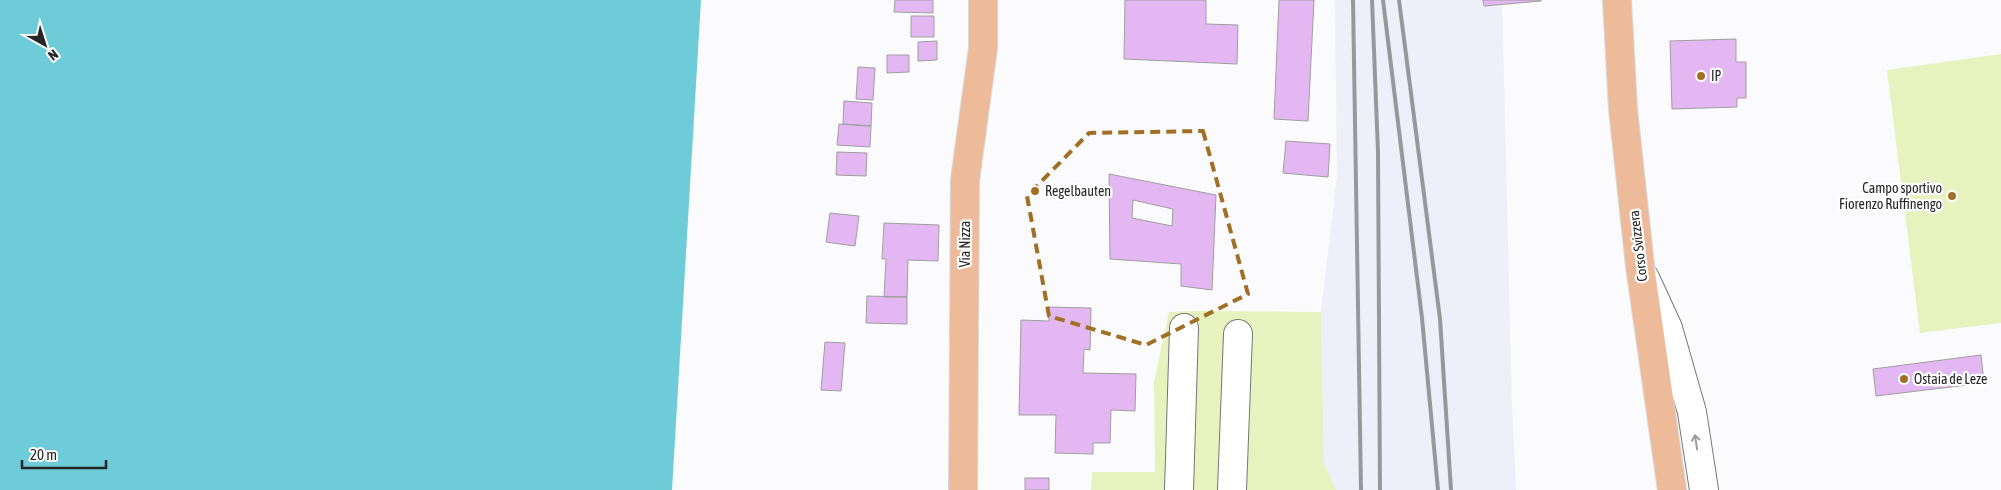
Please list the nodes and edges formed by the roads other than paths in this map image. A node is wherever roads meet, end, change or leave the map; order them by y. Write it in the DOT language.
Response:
graph roads {
  1 [pos="983,0"];
  2 [pos="1620,4"];
  3 [pos="1640,266"];
  4 [pos="1184,328"];
  5 [pos="1238,334"];
  6 [pos="963,490"];
  7 [pos="1179,490"];
  8 [pos="1232,490"];
  9 [pos="1672,490"];
  10 [pos="1704,490"];
  1 -- 6 [label="main road, Via Nizza"];
  2 -- 3 [label="main road, Corso Svizzera"];
  3 -- 9 [label="main road, Corso Svizzera"];
  10 -- 3 [label="street, one-way"];
  4 -- 7 [label="street"];
  5 -- 8 [label="street"];
}
